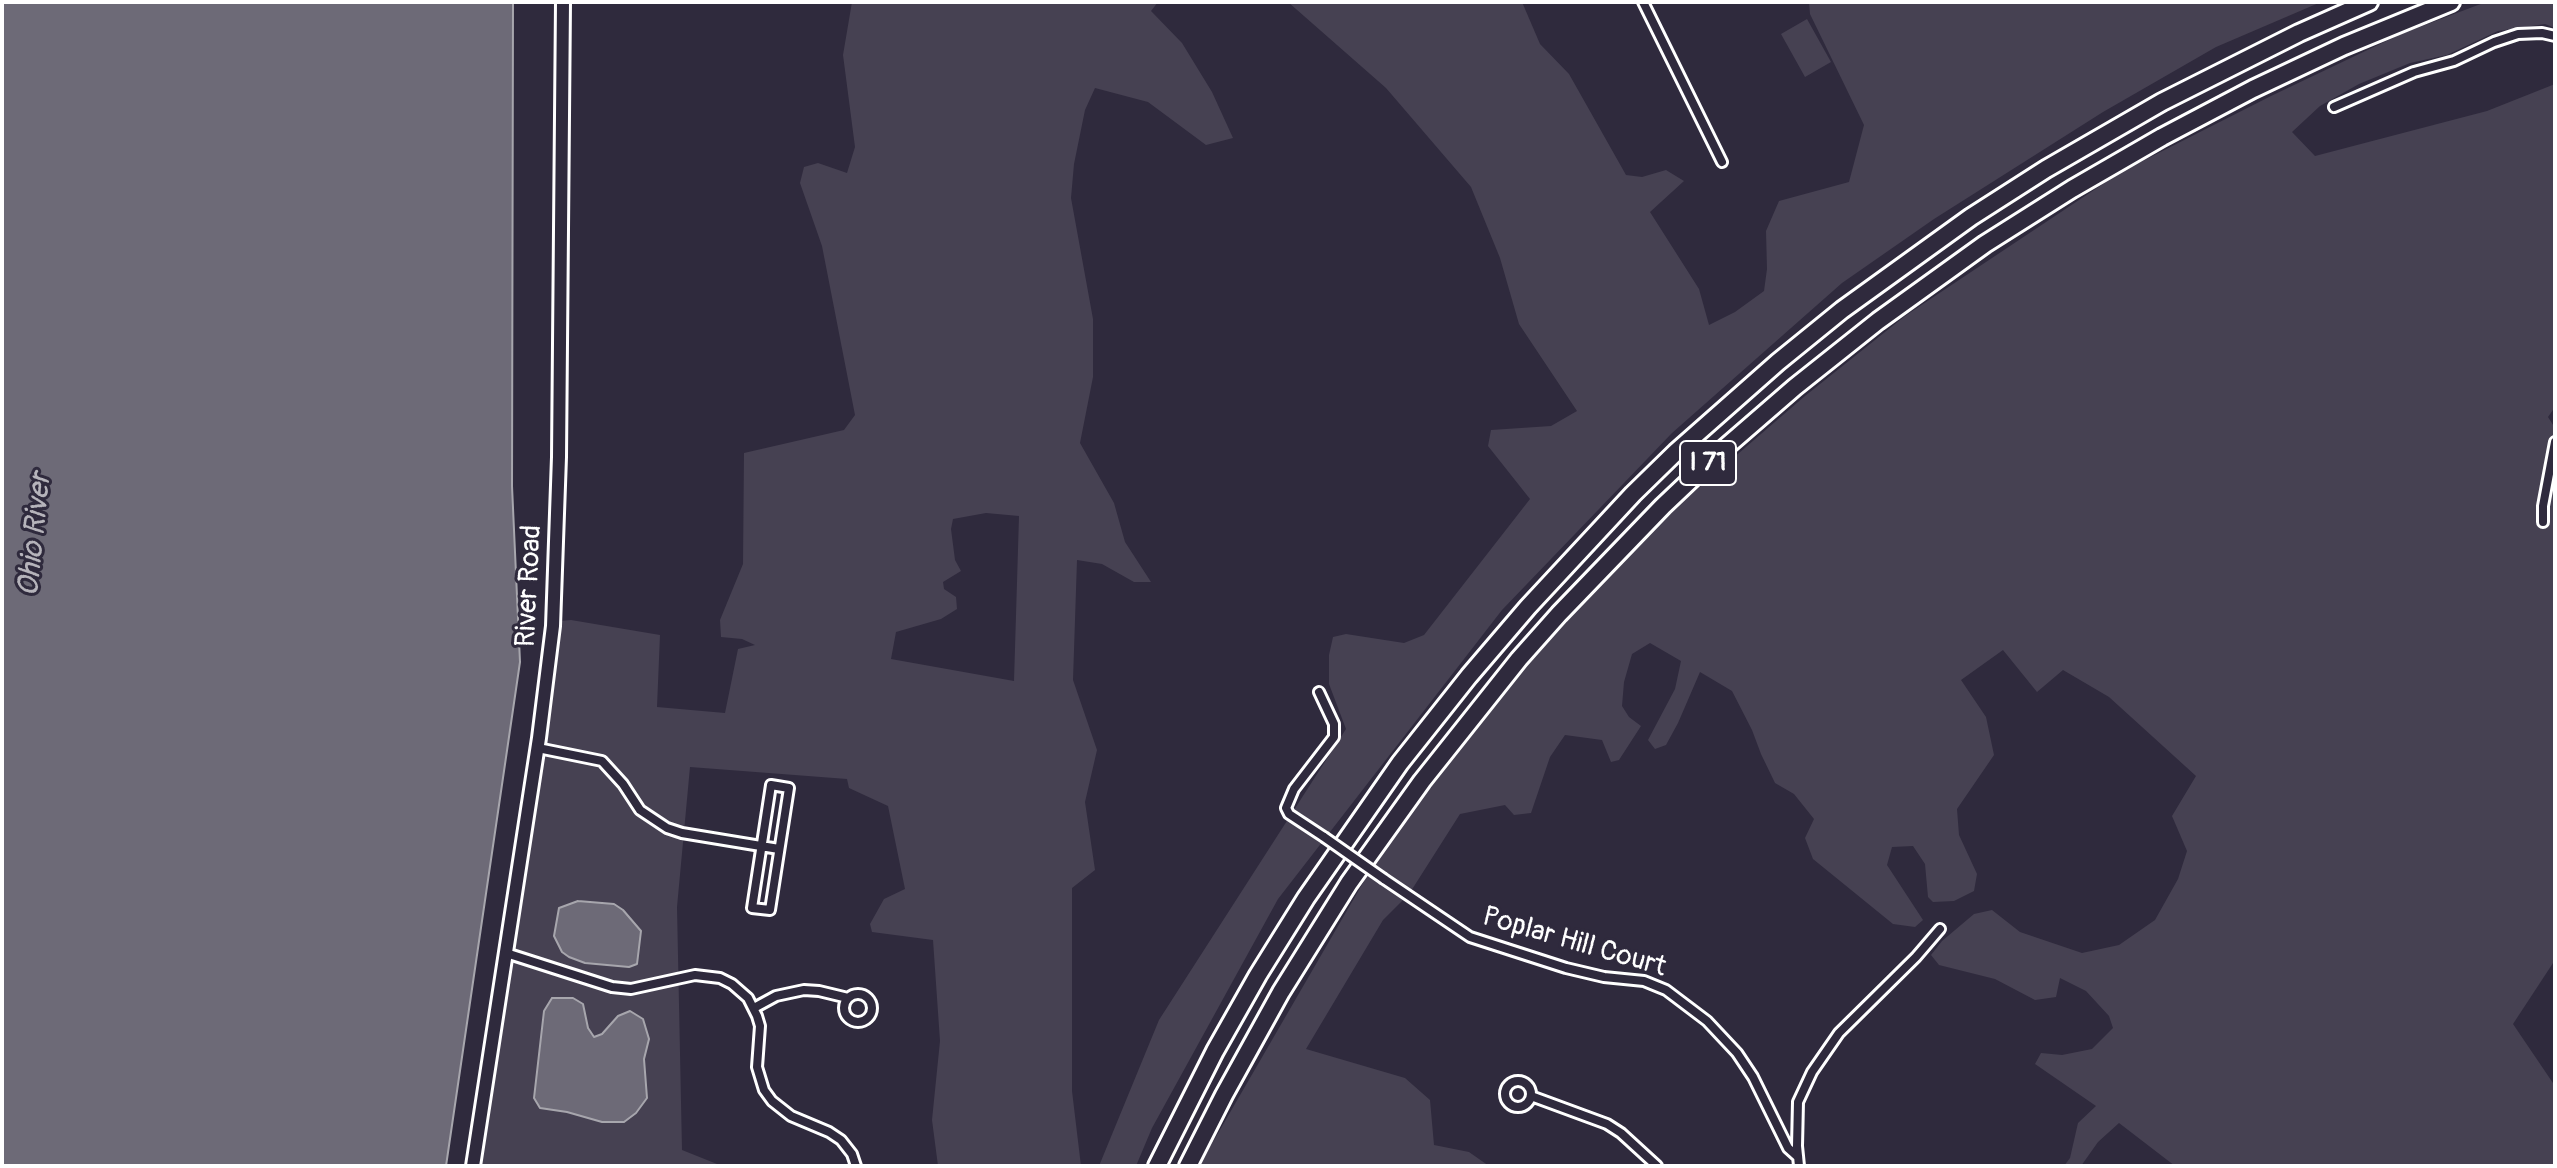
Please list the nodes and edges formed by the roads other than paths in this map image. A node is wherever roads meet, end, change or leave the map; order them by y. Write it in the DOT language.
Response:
graph roads {
  1 [pos="563,2"];
  2 [pos="1643,2"];
  3 [pos="2369,2"];
  4 [pos="2451,2"];
  5 [pos="2555,36"];
  6 [pos="2334,107"];
  7 [pos="1722,162"];
  8 [pos="2555,442"];
  9 [pos="2543,522"];
  10 [pos="1319,692"];
  11 [pos="538,748"];
  12 [pos="762,846"];
  13 [pos="779,849"];
  14 [pos="1940,929"];
  15 [pos="506,953"];
  16 [pos="848,998"];
  17 [pos="754,1008"];
  18 [pos="1531,1096"];
  19 [pos="1798,1162"];
  20 [pos="473,1166"];
  21 [pos="856,1166"];
  22 [pos="1157,1166"];
  23 [pos="1188,1166"];
  24 [pos="1657,1166"];
  1 -- 11 [label="street, River Road"];
  2 -- 7 [label="street"];
  3 -- 22 [label="highway, I 71"];
  4 -- 23 [label="highway, I 71"];
  5 -- 6 [label="street"];
  8 -- 9 [label="street"];
  10 -- 19 [label="street, Poplar Hill Court, bridge"];
  11 -- 12 [label="street"];
  11 -- 15 [label="street, River Road"];
  12 -- 13 [label="street"];
  12 -- 13 [label="street"];
  12 -- 13 [label="street"];
  14 -- 19 [label="street"];
  15 -- 17 [label="street"];
  15 -- 20 [label="street, River Road"];
  16 -- 17 [label="street"];
  17 -- 21 [label="street"];
  18 -- 24 [label="street"];
}
